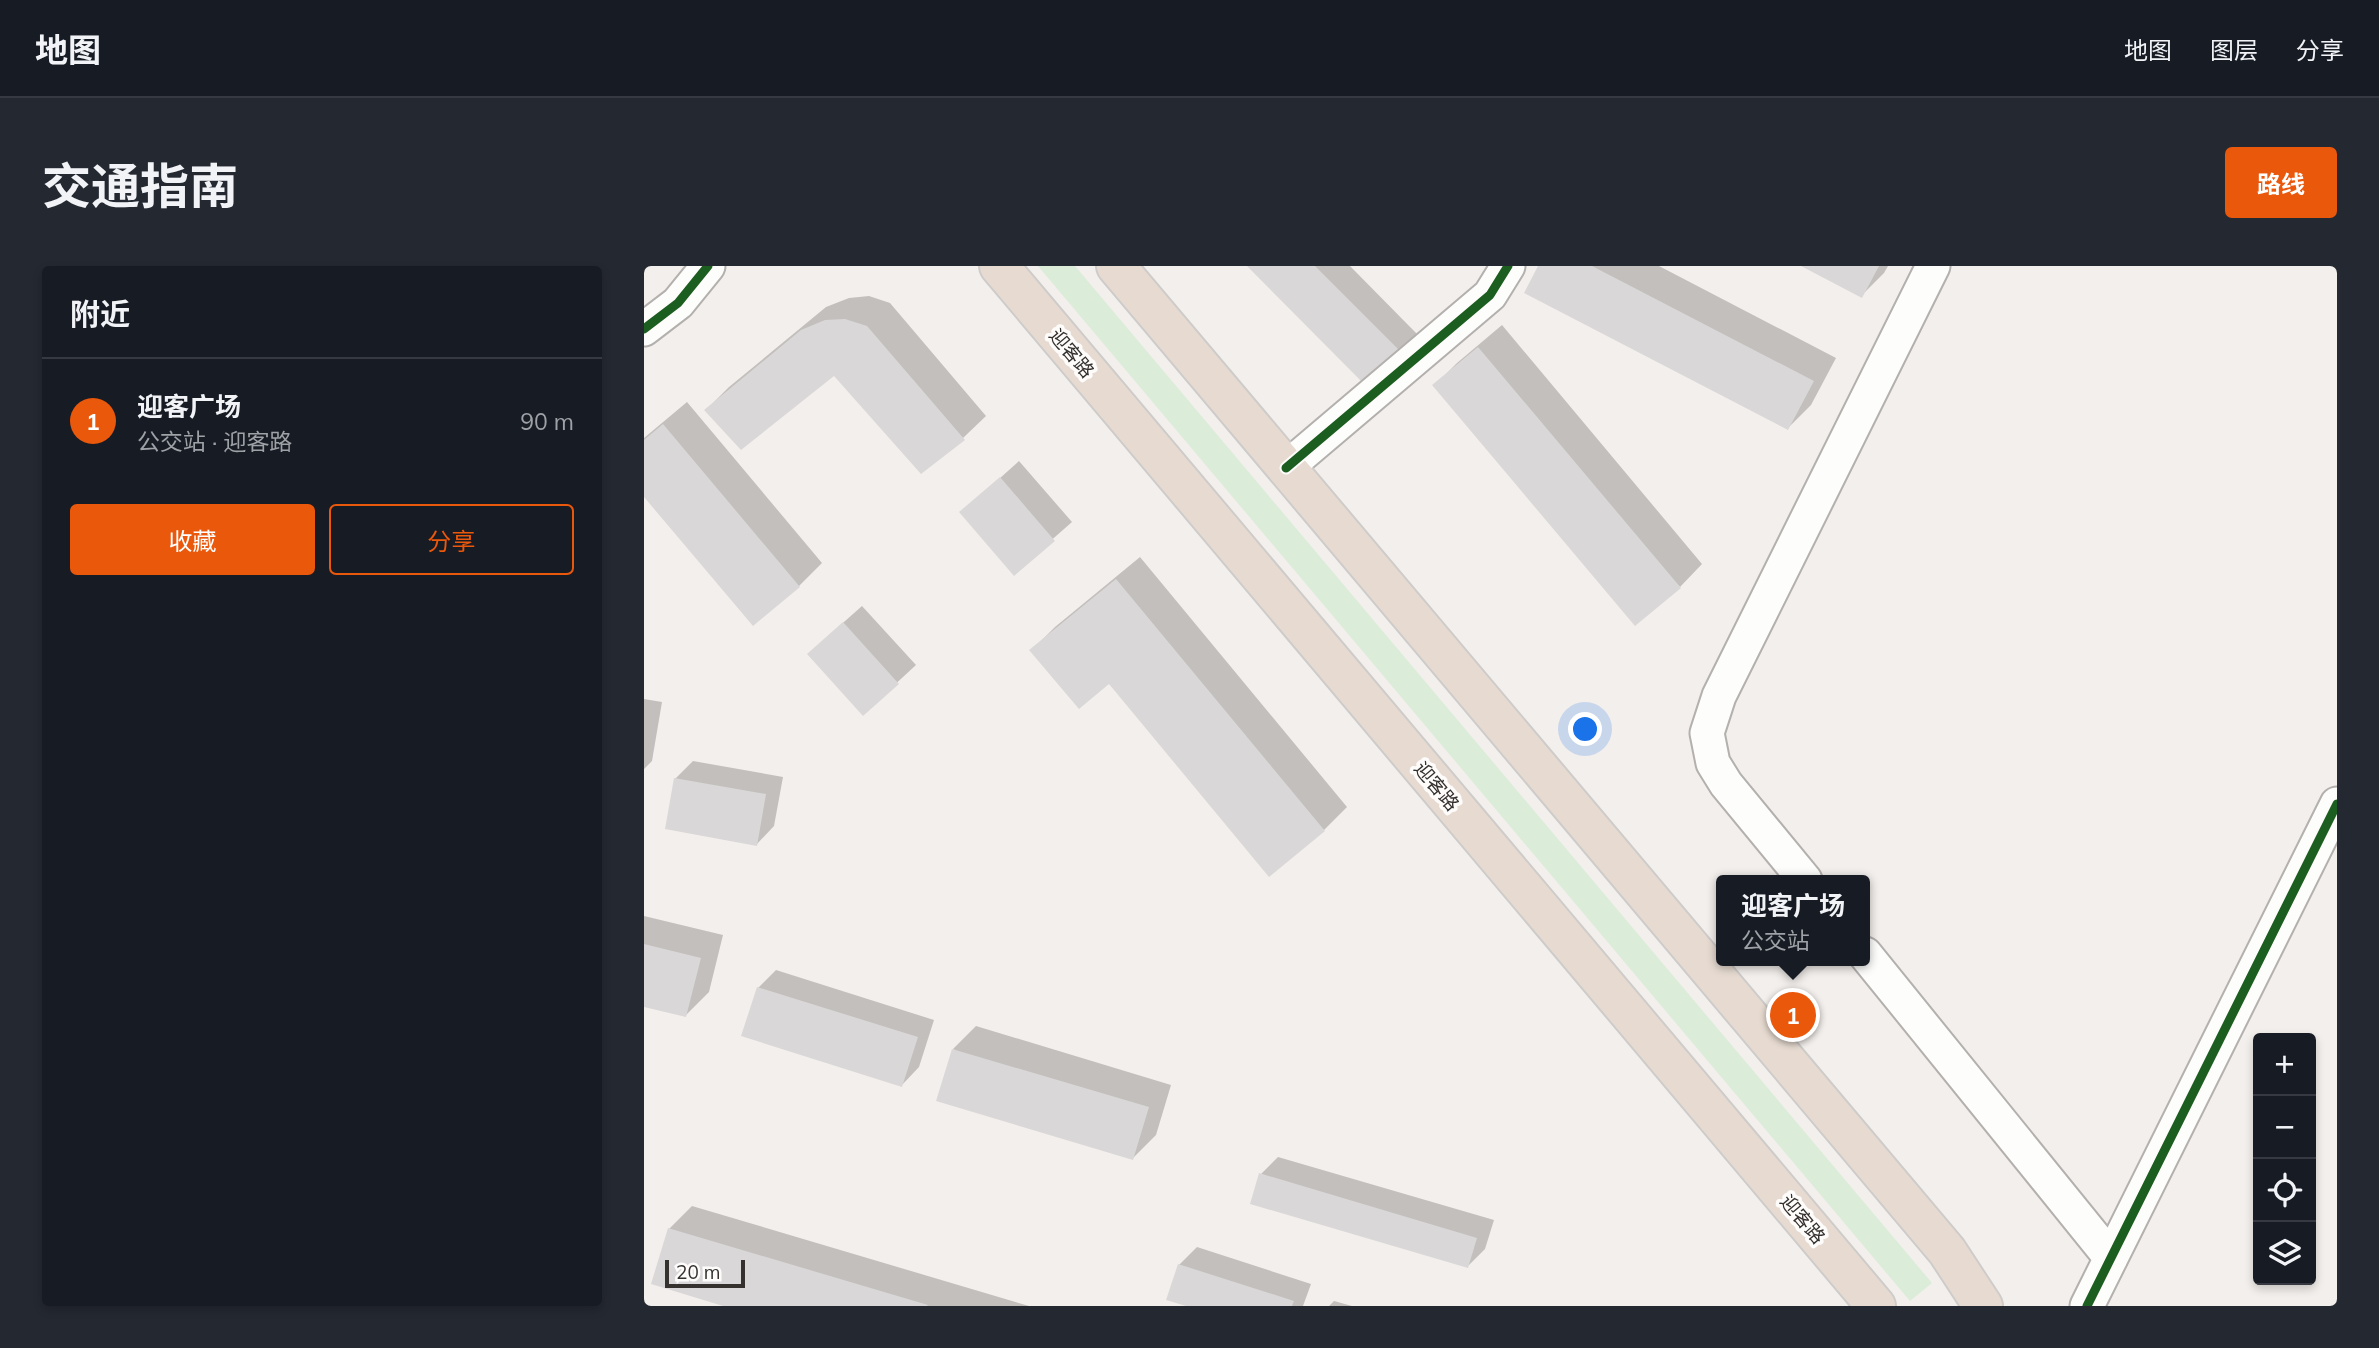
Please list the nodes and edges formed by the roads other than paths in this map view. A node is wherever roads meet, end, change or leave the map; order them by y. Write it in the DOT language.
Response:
graph roads {
  1 [pos="708,266"];
  2 [pos="999,266"];
  3 [pos="1115,266"];
  4 [pos="1508,266"];
  5 [pos="1933,266"];
  6 [pos="644,329"];
  7 [pos="1286,468"];
  8 [pos="2337,804"];
  9 [pos="1801,875"];
  10 [pos="1870,960"];
  11 [pos="2111,1258"];
  12 [pos="1876,1306"];
  13 [pos="1983,1306"];
  14 [pos="2087,1306"];
  1 -- 6 [label="street"];
  2 -- 12 [label="highway, 迎客路"];
  3 -- 7 [label="highway"];
  4 -- 7 [label="street"];
  5 -- 9 [label="street"];
  7 -- 13 [label="highway"];
  8 -- 11 [label="street"];
  10 -- 11 [label="street"];
  11 -- 14 [label="street"];
}
